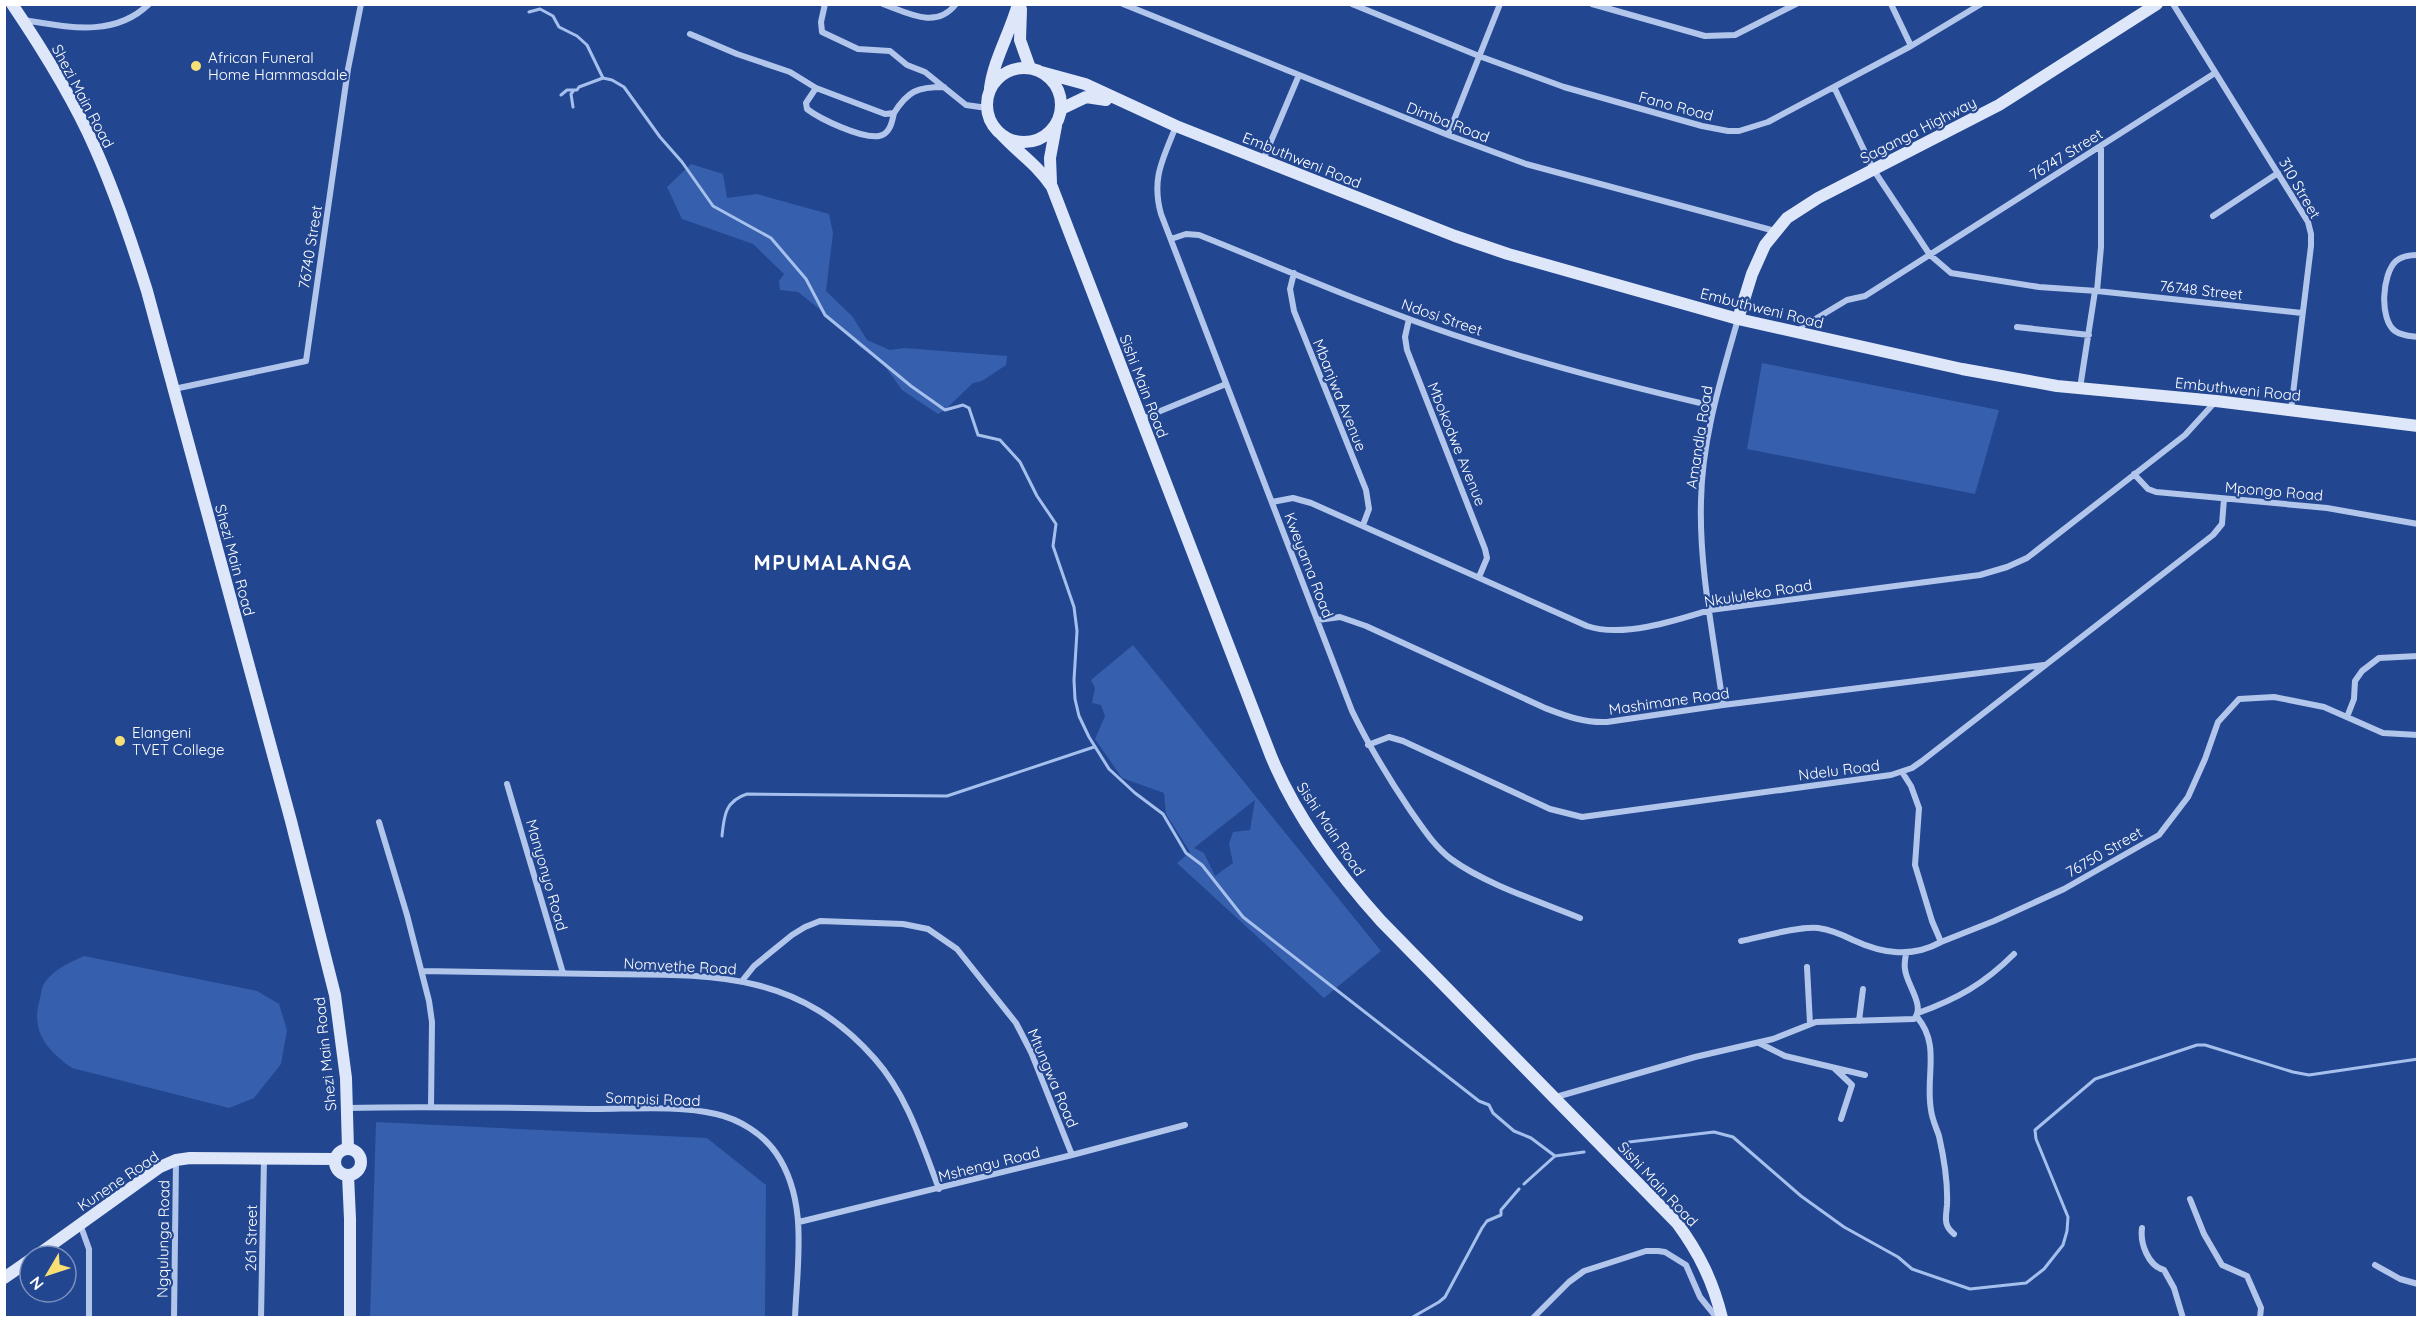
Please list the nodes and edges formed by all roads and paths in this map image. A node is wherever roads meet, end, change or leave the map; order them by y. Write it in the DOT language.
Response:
graph roads {
  1 [pos="12,4"];
  2 [pos="149,4"];
  3 [pos="361,4"];
  4 [pos="825,4"];
  5 [pos="882,4"];
  6 [pos="956,4"];
  7 [pos="1019,4"];
  8 [pos="1123,4"];
  9 [pos="1352,4"];
  10 [pos="1500,4"];
  11 [pos="1592,4"];
  12 [pos="1796,4"];
  13 [pos="1890,4"];
  14 [pos="1981,4"];
  15 [pos="2157,4"];
  16 [pos="2174,4"];
  17 [pos="23,20"];
  18 [pos="690,34"];
  19 [pos="1911,46"];
  20 [pos="1479,56"];
  21 [pos="1036,70"];
  22 [pos="2215,73"];
  23 [pos="1299,75"];
  24 [pos="944,87"];
  25 [pos="1834,87"];
  26 [pos="816,88"];
  27 [pos="989,92"];
  28 [pos="1127,105"];
  29 [pos="987,108"];
  30 [pos="1061,109"];
  31 [pos="894,113"];
  32 [pos="1057,123"];
  33 [pos="1176,126"];
  34 [pos="1000,133"];
  35 [pos="1448,135"];
  36 [pos="2101,146"];
  37 [pos="1263,161"];
  38 [pos="1873,169"];
  39 [pos="2278,173"];
  40 [pos="1052,187"];
  41 [pos="2213,216"];
  42 [pos="1774,231"];
  43 [pos="1171,239"];
  44 [pos="1930,255"];
  45 [pos="2418,255"];
  46 [pos="1294,273"];
  47 [pos="2096,291"];
  48 [pos="2302,313"];
  49 [pos="1409,319"];
  50 [pos="1738,319"];
  51 [pos="2017,327"];
  52 [pos="1800,334"];
  53 [pos="2089,335"];
  54 [pos="2418,337"];
  55 [pos="1226,384"];
  56 [pos="2079,388"];
  57 [pos="174,389"];
  58 [pos="2216,401"];
  59 [pos="1713,406"];
  60 [pos="2291,410"];
  61 [pos="1141,419"];
  62 [pos="2418,426"];
  63 [pos="2134,474"];
  64 [pos="2224,499"];
  65 [pos="1272,502"];
  66 [pos="2418,524"];
  67 [pos="1363,525"];
  68 [pos="1479,577"];
  69 [pos="1710,610"];
  70 [pos="1318,620"];
  71 [pos="2418,656"];
  72 [pos="2044,665"];
  73 [pos="1723,705"];
  74 [pos="2346,717"];
  75 [pos="2418,735"];
  76 [pos="1368,745"];
  77 [pos="1902,772"];
  78 [pos="507,784"];
  79 [pos="380,822"];
  80 [pos="1580,918"];
  81 [pos="1741,941"];
  82 [pos="1941,942"];
  83 [pos="1906,954"];
  84 [pos="2014,954"];
  85 [pos="1808,967"];
  86 [pos="422,971"];
  87 [pos="563,973"];
  88 [pos="742,981"];
  89 [pos="1863,989"];
  90 [pos="1917,1015"];
  91 [pos="1859,1021"];
  92 [pos="1810,1024"];
  93 [pos="1758,1043"];
  94 [pos="1833,1068"];
  95 [pos="1865,1075"];
  96 [pos="1556,1097"];
  97 [pos="431,1106"];
  98 [pos="347,1108"];
  99 [pos="1841,1119"];
  100 [pos="1185,1125"];
  101 [pos="348,1149"];
  102 [pos="1072,1155"];
  103 [pos="264,1159"];
  104 [pos="176,1160"];
  105 [pos="335,1160"];
  106 [pos="348,1175"];
  107 [pos="939,1189"];
  108 [pos="2190,1198"];
  109 [pos="799,1222"];
  110 [pos="81,1224"];
  111 [pos="2142,1228"];
  112 [pos="1954,1234"];
  113 [pos="53,1244"];
  114 [pos="2375,1265"];
  115 [pos="18,1268"];
  116 [pos="4,1278"];
  117 [pos="2418,1284"];
  118 [pos="89,1317"];
  119 [pos="174,1317"];
  120 [pos="261,1317"];
  121 [pos="350,1317"];
  122 [pos="795,1317"];
  123 [pos="1533,1317"];
  124 [pos="1717,1317"];
  125 [pos="1722,1317"];
  126 [pos="2183,1317"];
  127 [pos="2260,1317"];
  1 -- 17 [label="street, Shezi Main Road"];
  2 -- 17 [label="street"];
  3 -- 57 [label="street, 76740 Street"];
  4 -- 24 [label="street"];
  5 -- 6 [label="street"];
  7 -- 21 [label="street"];
  7 -- 27 [label="street"];
  8 -- 23 [label="street, Dimba Road"];
  9 -- 20 [label="street, Fano Road"];
  10 -- 20 [label="street"];
  11 -- 12 [label="street"];
  13 -- 19 [label="street"];
  14 -- 19 [label="street, Fano Road"];
  15 -- 38 [label="street, Saganga Highway"];
  16 -- 22 [label="street, 310 Street"];
  17 -- 57 [label="street, Shezi Main Road"];
  18 -- 26 [label="street"];
  19 -- 25 [label="street, Fano Road"];
  20 -- 25 [label="street, Fano Road"];
  20 -- 35 [label="street"];
  21 -- 27 [label="street"];
  21 -- 28 [label="street, Embuthweni Road"];
  21 -- 30 [label="street"];
  22 -- 36 [label="street, 76747 Street"];
  22 -- 39 [label="street, 310 Street"];
  23 -- 35 [label="street, Dimba Road"];
  23 -- 37 [label="street"];
  24 -- 29 [label="street"];
  24 -- 31 [label="street"];
  25 -- 38 [label="street"];
  26 -- 31 [label="street"];
  26 -- 31 [label="street"];
  27 -- 29 [label="street"];
  28 -- 30 [label="street, Embuthweni Road"];
  28 -- 33 [label="street, Embuthweni Road"];
  29 -- 34 [label="street"];
  30 -- 32 [label="street"];
  32 -- 34 [label="street"];
  32 -- 40 [label="street, Sishi Main Road"];
  33 -- 37 [label="street, Embuthweni Road"];
  33 -- 43 [label="street, Kweyama Road"];
  34 -- 40 [label="street, Sishi Main Road"];
  35 -- 42 [label="street, Dimba Road"];
  36 -- 44 [label="street, 76747 Street"];
  36 -- 47 [label="street"];
  37 -- 50 [label="street, Embuthweni Road"];
  38 -- 42 [label="street, Saganga Highway"];
  38 -- 44 [label="street"];
  39 -- 41 [label="street"];
  39 -- 48 [label="street, 310 Street"];
  40 -- 61 [label="street, Sishi Main Road"];
  42 -- 50 [label="street, Saganga Highway"];
  43 -- 46 [label="street, Ndosi Street"];
  43 -- 55 [label="street, Kweyama Road"];
  44 -- 47 [label="street, 76748 Street"];
  44 -- 52 [label="street, 76747 Street"];
  45 -- 54 [label="street"];
  46 -- 49 [label="street, Ndosi Street"];
  46 -- 67 [label="street, Mbanjwa Avenue"];
  47 -- 48 [label="street, 76748 Street"];
  47 -- 53 [label="street"];
  48 -- 60 [label="street, 310 Street"];
  49 -- 59 [label="street, Ndosi Street"];
  49 -- 68 [label="street, Mbokodwe Avenue"];
  50 -- 52 [label="street, Embuthweni Road"];
  50 -- 59 [label="street, Amandla Road"];
  51 -- 53 [label="street"];
  52 -- 56 [label="street, Embuthweni Road"];
  53 -- 56 [label="street"];
  55 -- 61 [label="street"];
  55 -- 65 [label="street, Kweyama Road"];
  56 -- 58 [label="street, Embuthweni Road"];
  57 -- 98 [label="street, Shezi Main Road"];
  58 -- 60 [label="street, Embuthweni Road"];
  58 -- 63 [label="street, Nkululeko Road"];
  59 -- 69 [label="street, Amandla Road"];
  60 -- 62 [label="street, Embuthweni Road"];
  61 -- 96 [label="street, Sishi Main Road"];
  63 -- 64 [label="street, Mpongo Road"];
  63 -- 69 [label="street, Nkululeko Road"];
  64 -- 66 [label="street, Mpongo Road"];
  64 -- 72 [label="street, Ndelu Road"];
  65 -- 67 [label="street, Nkululeko Road"];
  65 -- 70 [label="street, Kweyama Road"];
  67 -- 68 [label="street, Nkululeko Road"];
  68 -- 69 [label="street, Nkululeko Road"];
  69 -- 73 [label="street, Amandla Road"];
  70 -- 73 [label="street, Mashimane Road"];
  70 -- 76 [label="street, Kweyama Road"];
  71 -- 74 [label="street"];
  72 -- 73 [label="street, Mashimane Road"];
  72 -- 77 [label="street, Ndelu Road"];
  74 -- 75 [label="street, 76750 Street"];
  74 -- 82 [label="street, 76750 Street"];
  76 -- 77 [label="street, Ndelu Road"];
  76 -- 80 [label="street, Kweyama Road"];
  77 -- 82 [label="street"];
  78 -- 87 [label="street, Manyonyo Road"];
  79 -- 86 [label="street"];
  81 -- 83 [label="street"];
  82 -- 83 [label="street, 76750 Street"];
  83 -- 90 [label="street"];
  84 -- 90 [label="street"];
  85 -- 92 [label="street"];
  86 -- 87 [label="street, Nomvethe Road"];
  86 -- 97 [label="street"];
  87 -- 88 [label="street, Nomvethe Road"];
  88 -- 102 [label="street, Mtungwa Road"];
  88 -- 107 [label="street, Nomvethe Road"];
  89 -- 91 [label="street"];
  90 -- 91 [label="street"];
  90 -- 112 [label="street"];
  91 -- 92 [label="street"];
  92 -- 93 [label="street"];
  93 -- 94 [label="street"];
  93 -- 96 [label="street"];
  94 -- 95 [label="street"];
  94 -- 99 [label="street"];
  96 -- 125 [label="street, Sishi Main Road"];
  97 -- 98 [label="street, Sompisi Road"];
  97 -- 109 [label="street, Sompisi Road"];
  98 -- 101 [label="street, Shezi Main Road"];
  100 -- 102 [label="street, Mshengu Road"];
  101 -- 105 [label="street"];
  101 -- 106 [label="street"];
  102 -- 107 [label="street, Mshengu Road"];
  103 -- 104 [label="street, Kunene Road"];
  103 -- 105 [label="street, Kunene Road"];
  103 -- 120 [label="street, 261 Street"];
  104 -- 110 [label="street, Kunene Road"];
  104 -- 119 [label="street, Ngqulunga Road"];
  105 -- 106 [label="street"];
  106 -- 121 [label="street"];
  107 -- 109 [label="street, Mshengu Road"];
  108 -- 127 [label="street"];
  109 -- 122 [label="street, Sompisi Road"];
  110 -- 113 [label="street, Kunene Road"];
  110 -- 118 [label="street"];
  111 -- 126 [label="street"];
  114 -- 117 [label="street"];
  115 -- 116 [label="street"];
  123 -- 124 [label="street"];
}
